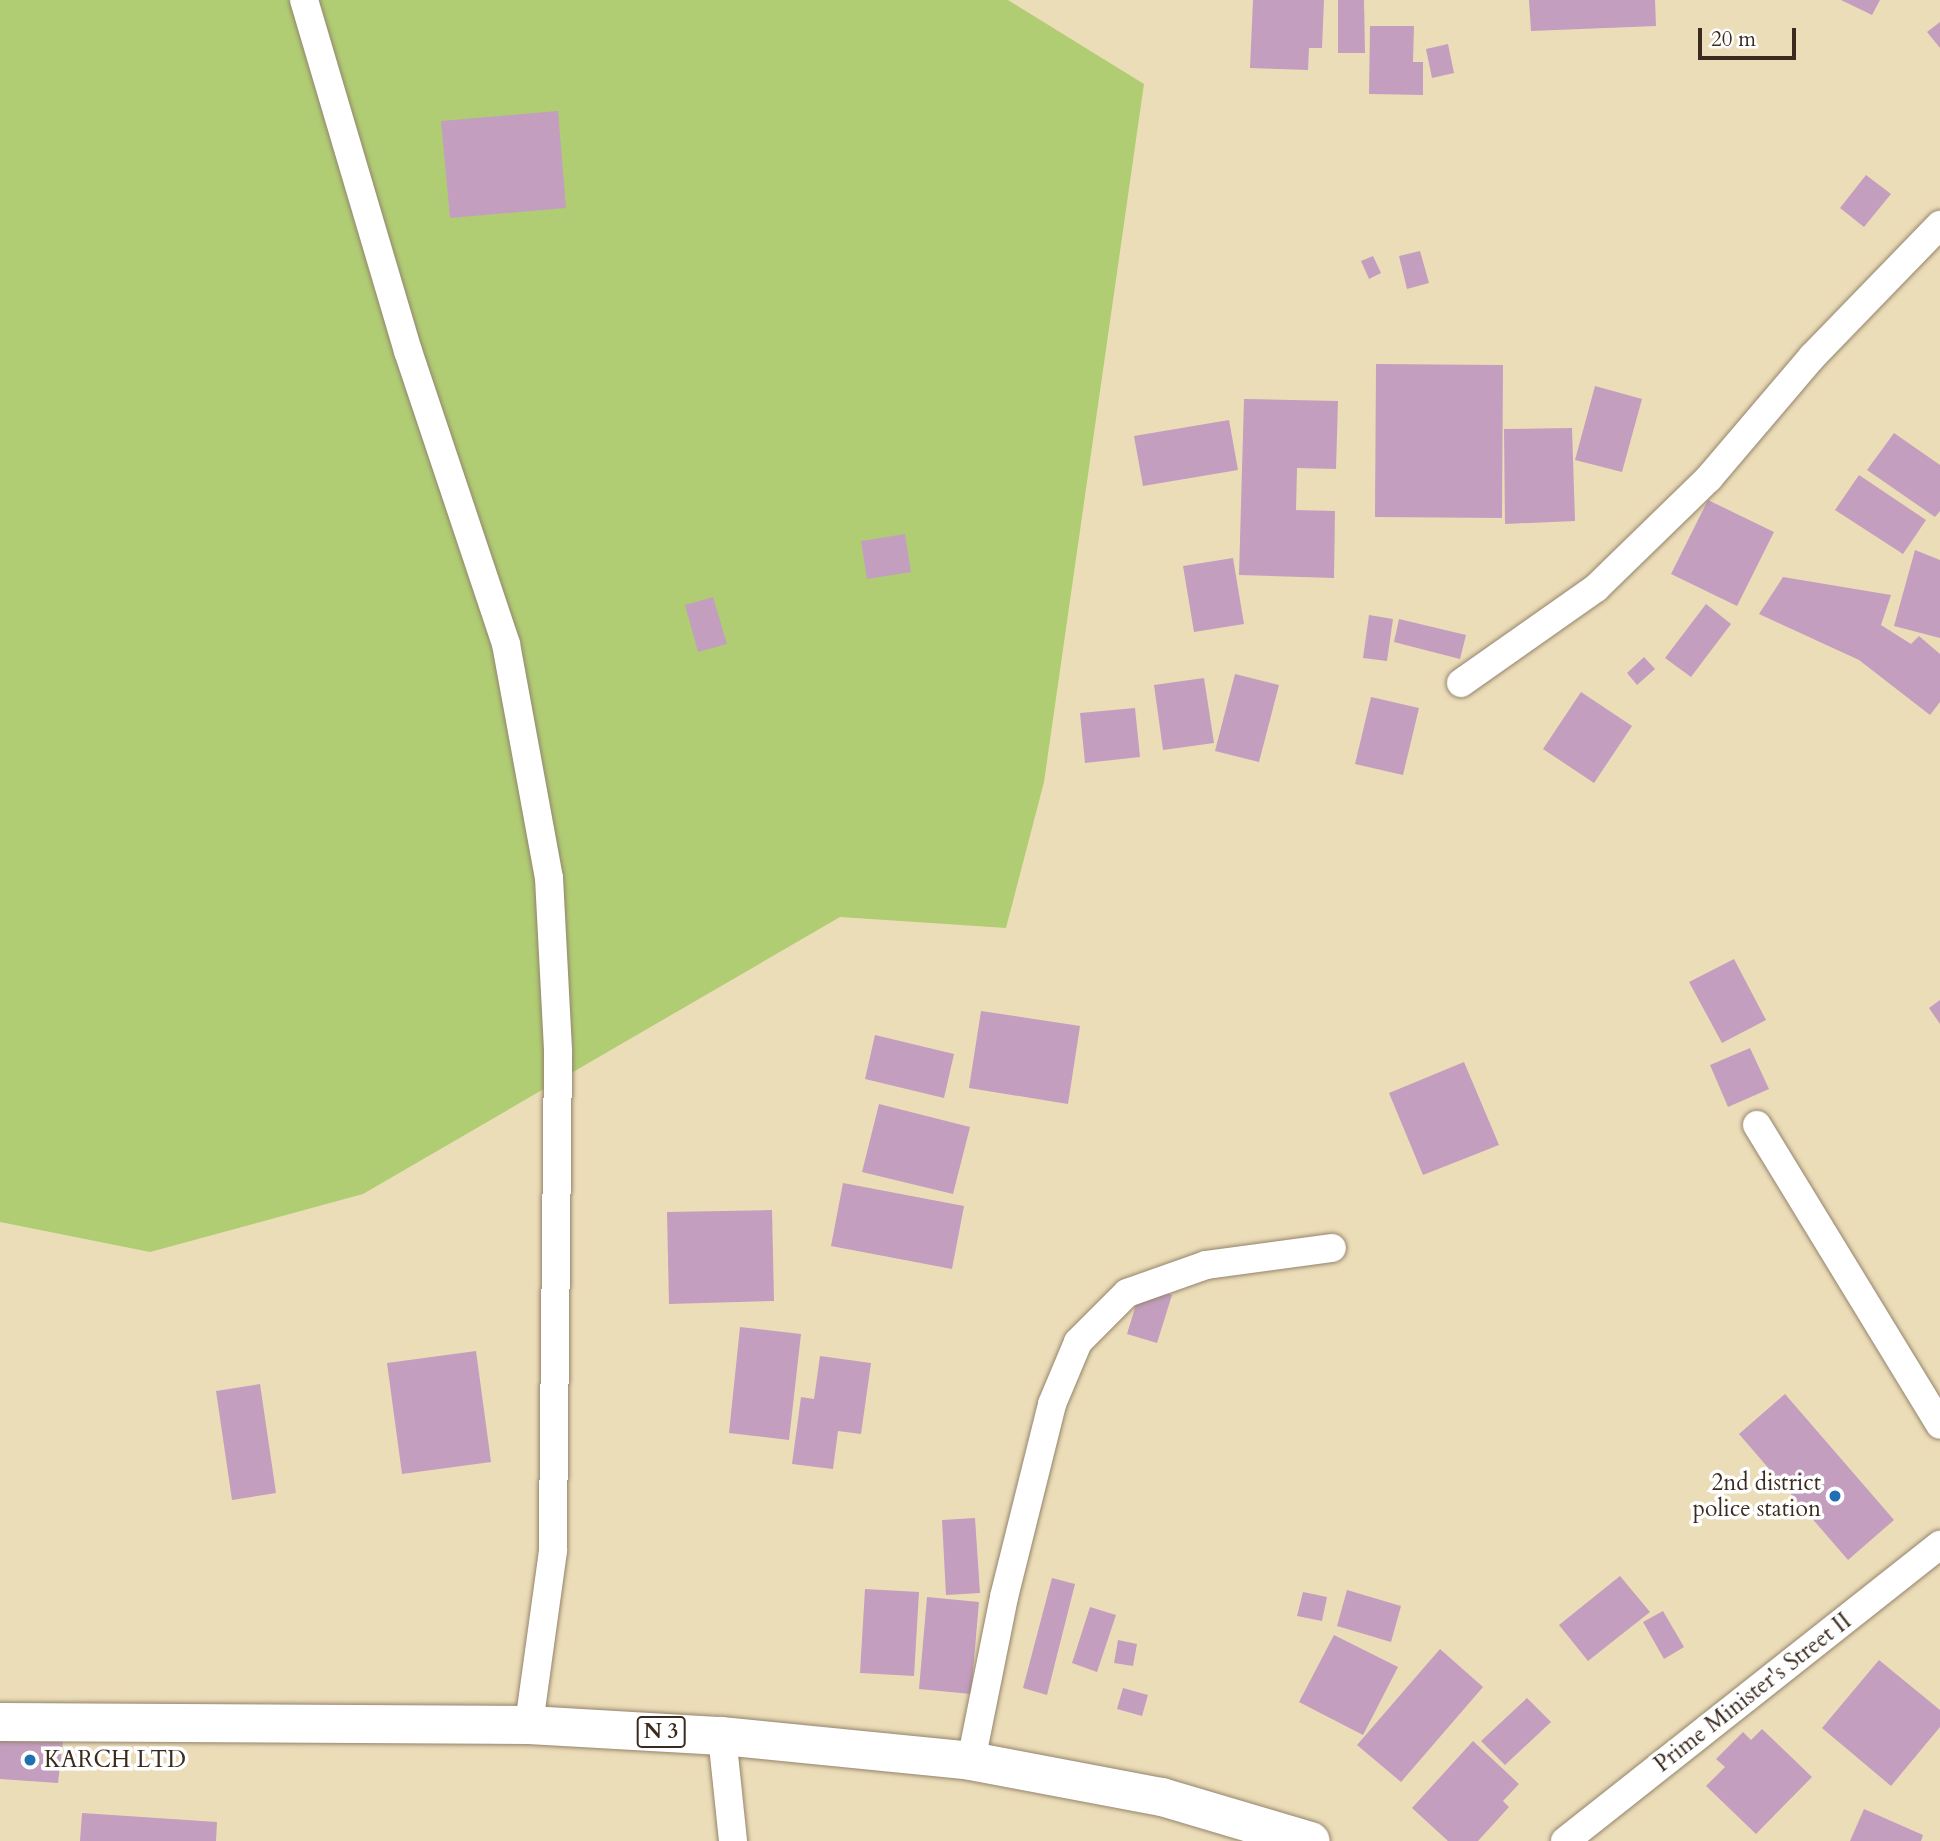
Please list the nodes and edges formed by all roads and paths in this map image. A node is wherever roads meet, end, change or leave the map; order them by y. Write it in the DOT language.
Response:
graph roads {
  1 [pos="304,0"];
  2 [pos="1940,225"];
  3 [pos="1461,683"];
  4 [pos="1757,1125"];
  5 [pos="1332,1248"];
  6 [pos="1940,1425"];
  7 [pos="1940,1545"];
  8 [pos="0,1722"];
  9 [pos="529,1724"];
  10 [pos="722,1736"];
  11 [pos="971,1760"];
  12 [pos="733,1841"];
  13 [pos="1311,1841"];
  14 [pos="1565,1841"];
  1 -- 9 [label="street"];
  2 -- 3 [label="street"];
  4 -- 6 [label="street"];
  5 -- 11 [label="street"];
  7 -- 14 [label="street, Prime Minister's Street II"];
  8 -- 9 [label="highway, N 3"];
  9 -- 10 [label="highway, N 3"];
  10 -- 11 [label="highway, N 3"];
  10 -- 12 [label="street"];
  11 -- 13 [label="highway, N 3"];
}
